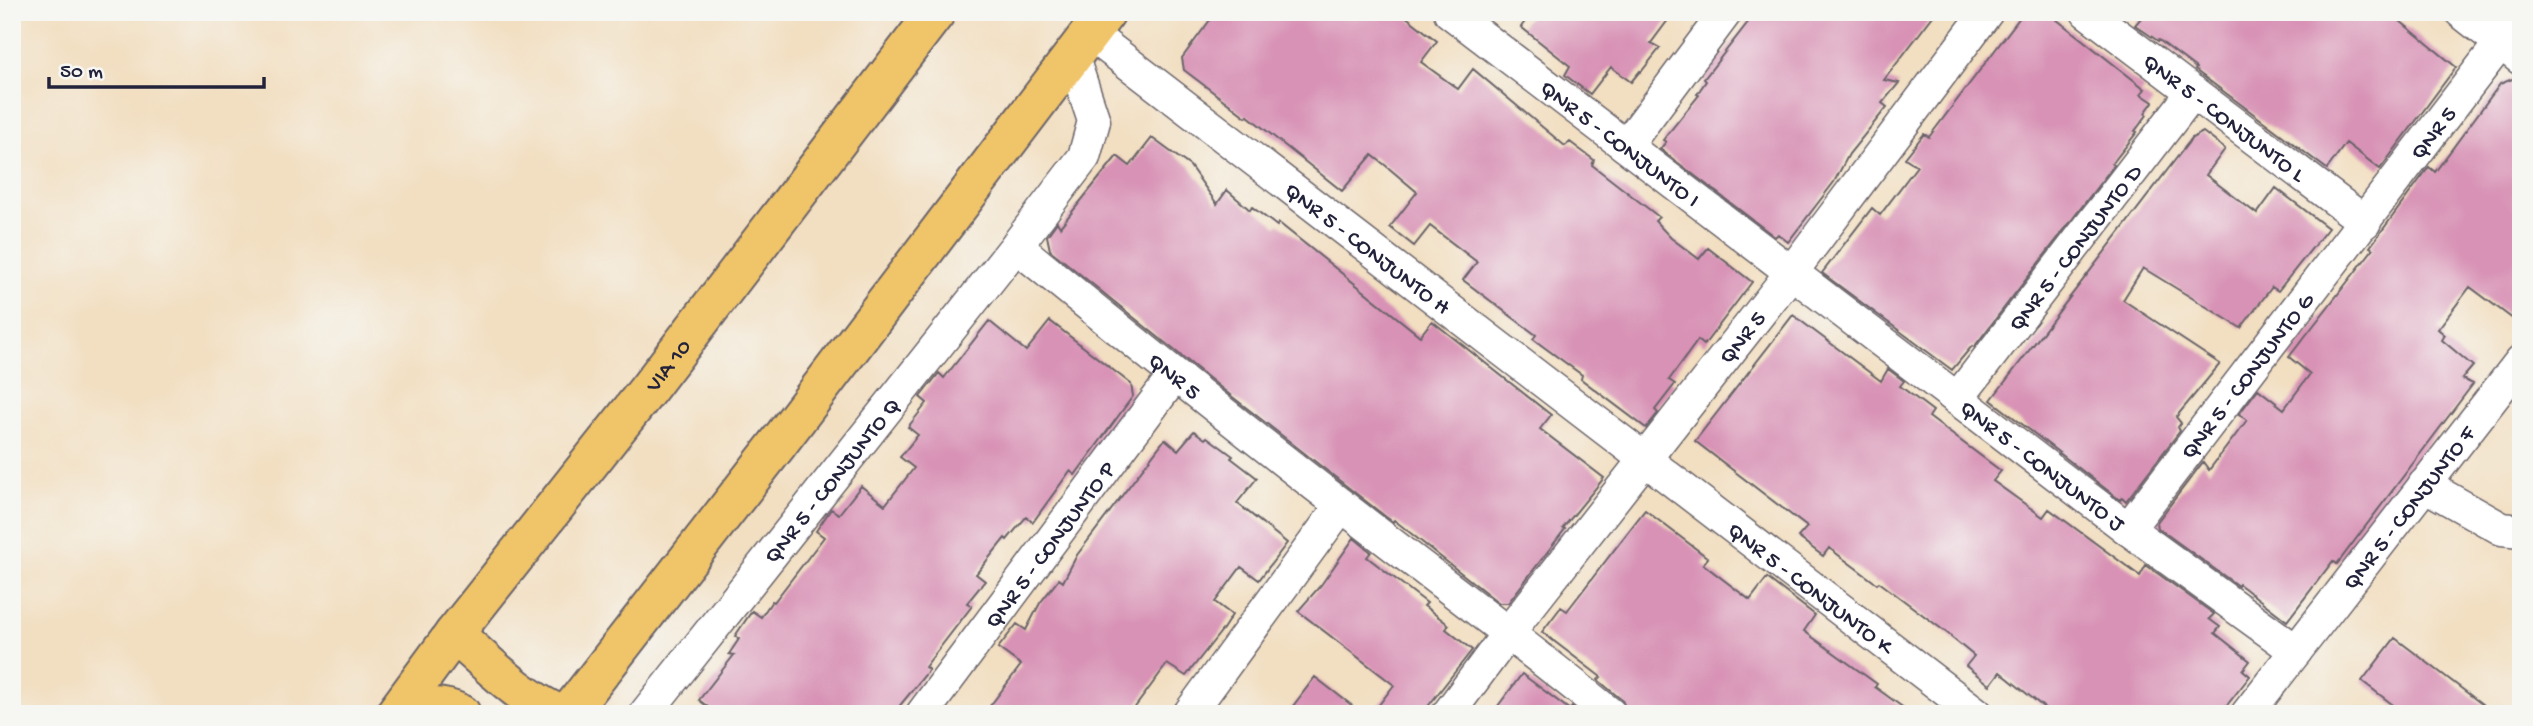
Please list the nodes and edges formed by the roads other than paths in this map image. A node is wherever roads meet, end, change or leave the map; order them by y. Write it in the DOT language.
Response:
graph roads {
  1 [pos="936,12"];
  2 [pos="1726,12"];
  3 [pos="1987,12"];
  4 [pos="2087,12"];
  5 [pos="2461,12"];
  6 [pos="1453,13"];
  7 [pos="2521,16"];
  8 [pos="1089,34"];
  9 [pos="2511,51"];
  10 [pos="2193,92"];
  11 [pos="1626,146"];
  12 [pos="2365,222"];
  13 [pos="1016,246"];
  14 [pos="1791,273"];
  15 [pos="2521,361"];
  16 [pos="1175,375"];
  17 [pos="1957,399"];
  18 [pos="1647,460"];
  19 [pos="2424,485"];
  20 [pos="1341,506"];
  21 [pos="2128,529"];
  22 [pos="2521,531"];
  23 [pos="1509,632"];
  24 [pos="454,634"];
  25 [pos="2296,651"];
  26 [pos="396,713"];
  27 [pos="461,714"];
  28 [pos="559,714"];
  29 [pos="568,714"];
  30 [pos="645,714"];
  31 [pos="922,714"];
  32 [pos="1189,714"];
  33 [pos="1448,714"];
  34 [pos="1610,714"];
  35 [pos="1977,714"];
  36 [pos="2247,714"];
  1 -- 24 [label="main road, VIA 10"];
  2 -- 11 [label="street"];
  3 -- 14 [label="street"];
  4 -- 10 [label="street, QNR 5 - CONJUNTO L"];
  5 -- 9 [label="street"];
  6 -- 11 [label="street, QNR 5 - CONJUNTO I"];
  7 -- 9 [label="street, QNR 5"];
  8 -- 13 [label="street"];
  8 -- 18 [label="street, QNR 5 - CONJUNTO H"];
  8 -- 29 [label="main road"];
  9 -- 12 [label="street, QNR 5"];
  10 -- 12 [label="street, QNR 5 - CONJUNTO L"];
  10 -- 17 [label="street, QNR 5 - CONJUNTO D"];
  11 -- 14 [label="street, QNR 5 - CONJUNTO I"];
  12 -- 21 [label="street, QNR 5 - CONJUNTO G"];
  13 -- 16 [label="street, QNR 5"];
  13 -- 30 [label="street, QNR 5 - CONJUNTO Q"];
  14 -- 17 [label="street, QNR 5 - CONJUNTO J"];
  14 -- 18 [label="street, QNR 5"];
  15 -- 19 [label="street, QNR 5 - CONJUNTO F"];
  16 -- 20 [label="street, QNR 5"];
  16 -- 31 [label="street, QNR 5 - CONJUNTO P"];
  17 -- 21 [label="street, QNR 5 - CONJUNTO J"];
  18 -- 23 [label="street, QNR 5"];
  18 -- 35 [label="street, QNR 5 - CONJUNTO K"];
  19 -- 22 [label="street"];
  19 -- 25 [label="street, QNR 5 - CONJUNTO F"];
  20 -- 23 [label="street, QNR 5"];
  20 -- 32 [label="street"];
  21 -- 25 [label="street, QNR 5 - CONJUNTO J"];
  23 -- 33 [label="street"];
  23 -- 34 [label="street, QNR 5"];
  24 -- 26 [label="main road, VIA 10"];
  24 -- 28 [label="main road"];
  25 -- 36 [label="street"];
  26 -- 27 [label="main road"];
}
